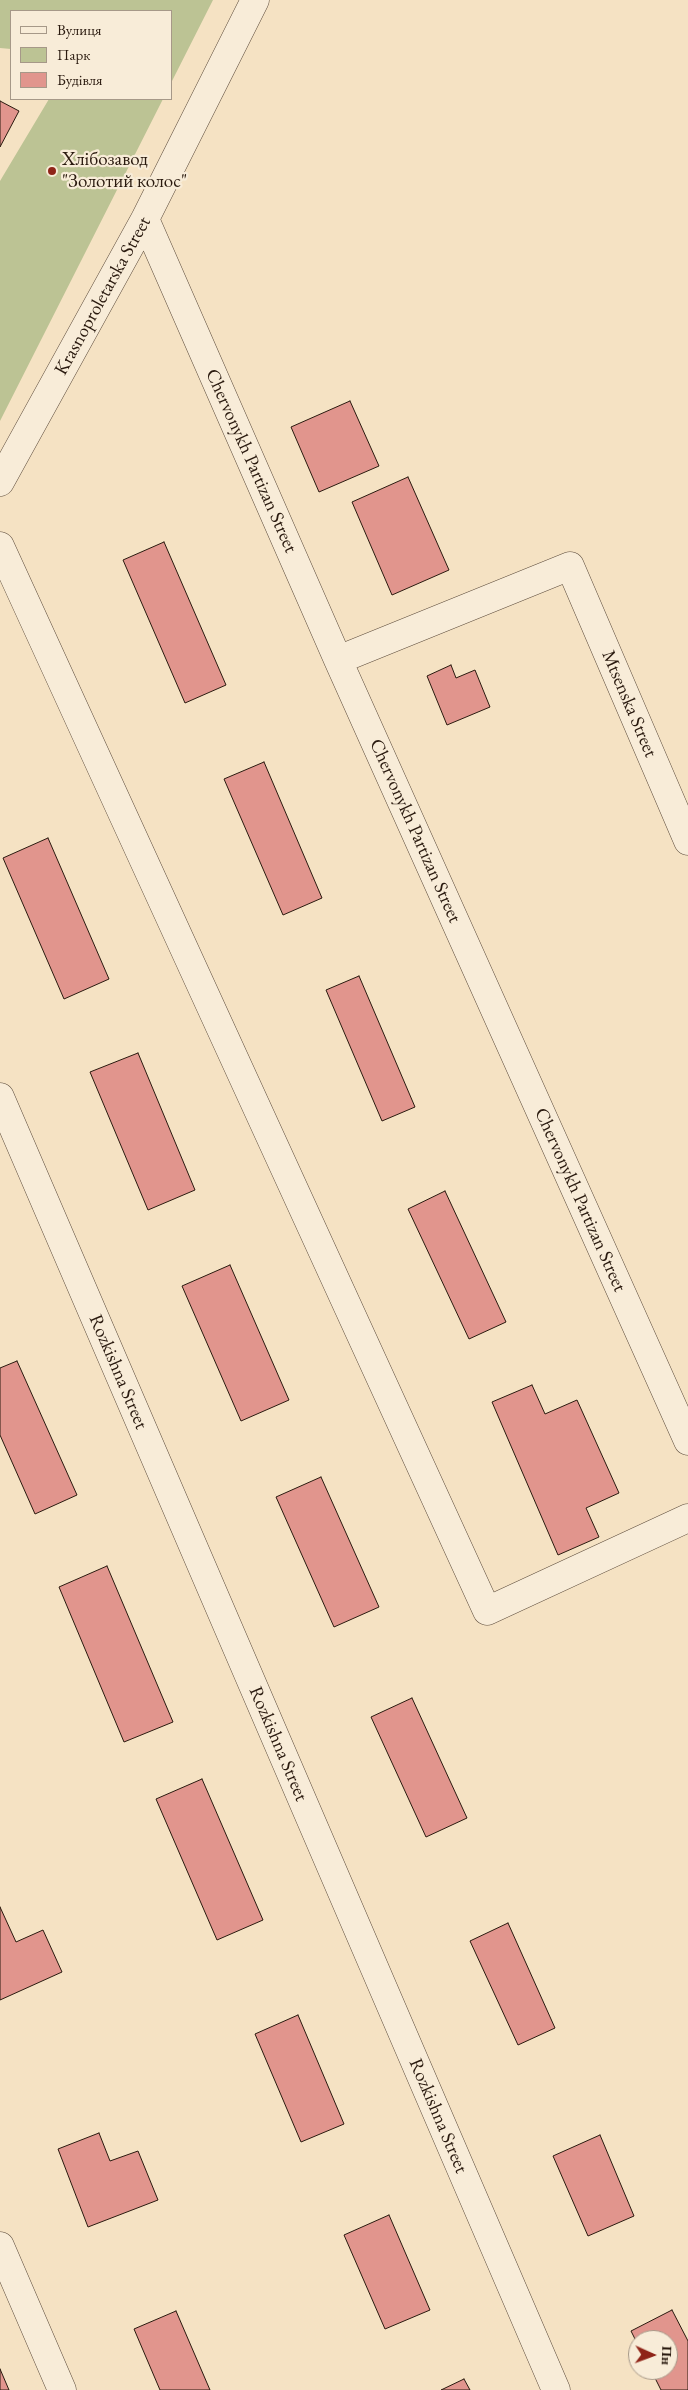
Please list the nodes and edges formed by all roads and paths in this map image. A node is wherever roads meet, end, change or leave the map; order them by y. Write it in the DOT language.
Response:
graph roads {
  1 [pos="256,0"];
  2 [pos="145,219"];
  3 [pos="0,482"];
  4 [pos="0,546"];
  5 [pos="338,660"];
  6 [pos="688,841"];
  7 [pos="0,1097"];
  8 [pos="688,1441"];
  9 [pos="688,1518"];
  10 [pos="0,2246"];
  11 [pos="62,2390"];
  12 [pos="556,2390"];
  1 -- 2 [label="street, Krasnoproletarska Street"];
  2 -- 3 [label="street, Krasnoproletarska Street"];
  2 -- 5 [label="street, Chervonykh Partizan Street"];
  4 -- 9 [label="street"];
  5 -- 6 [label="street, Mtsenska Street"];
  5 -- 8 [label="street, Chervonykh Partizan Street"];
  7 -- 12 [label="street, Rozkishna Street"];
  10 -- 11 [label="street"];
}
